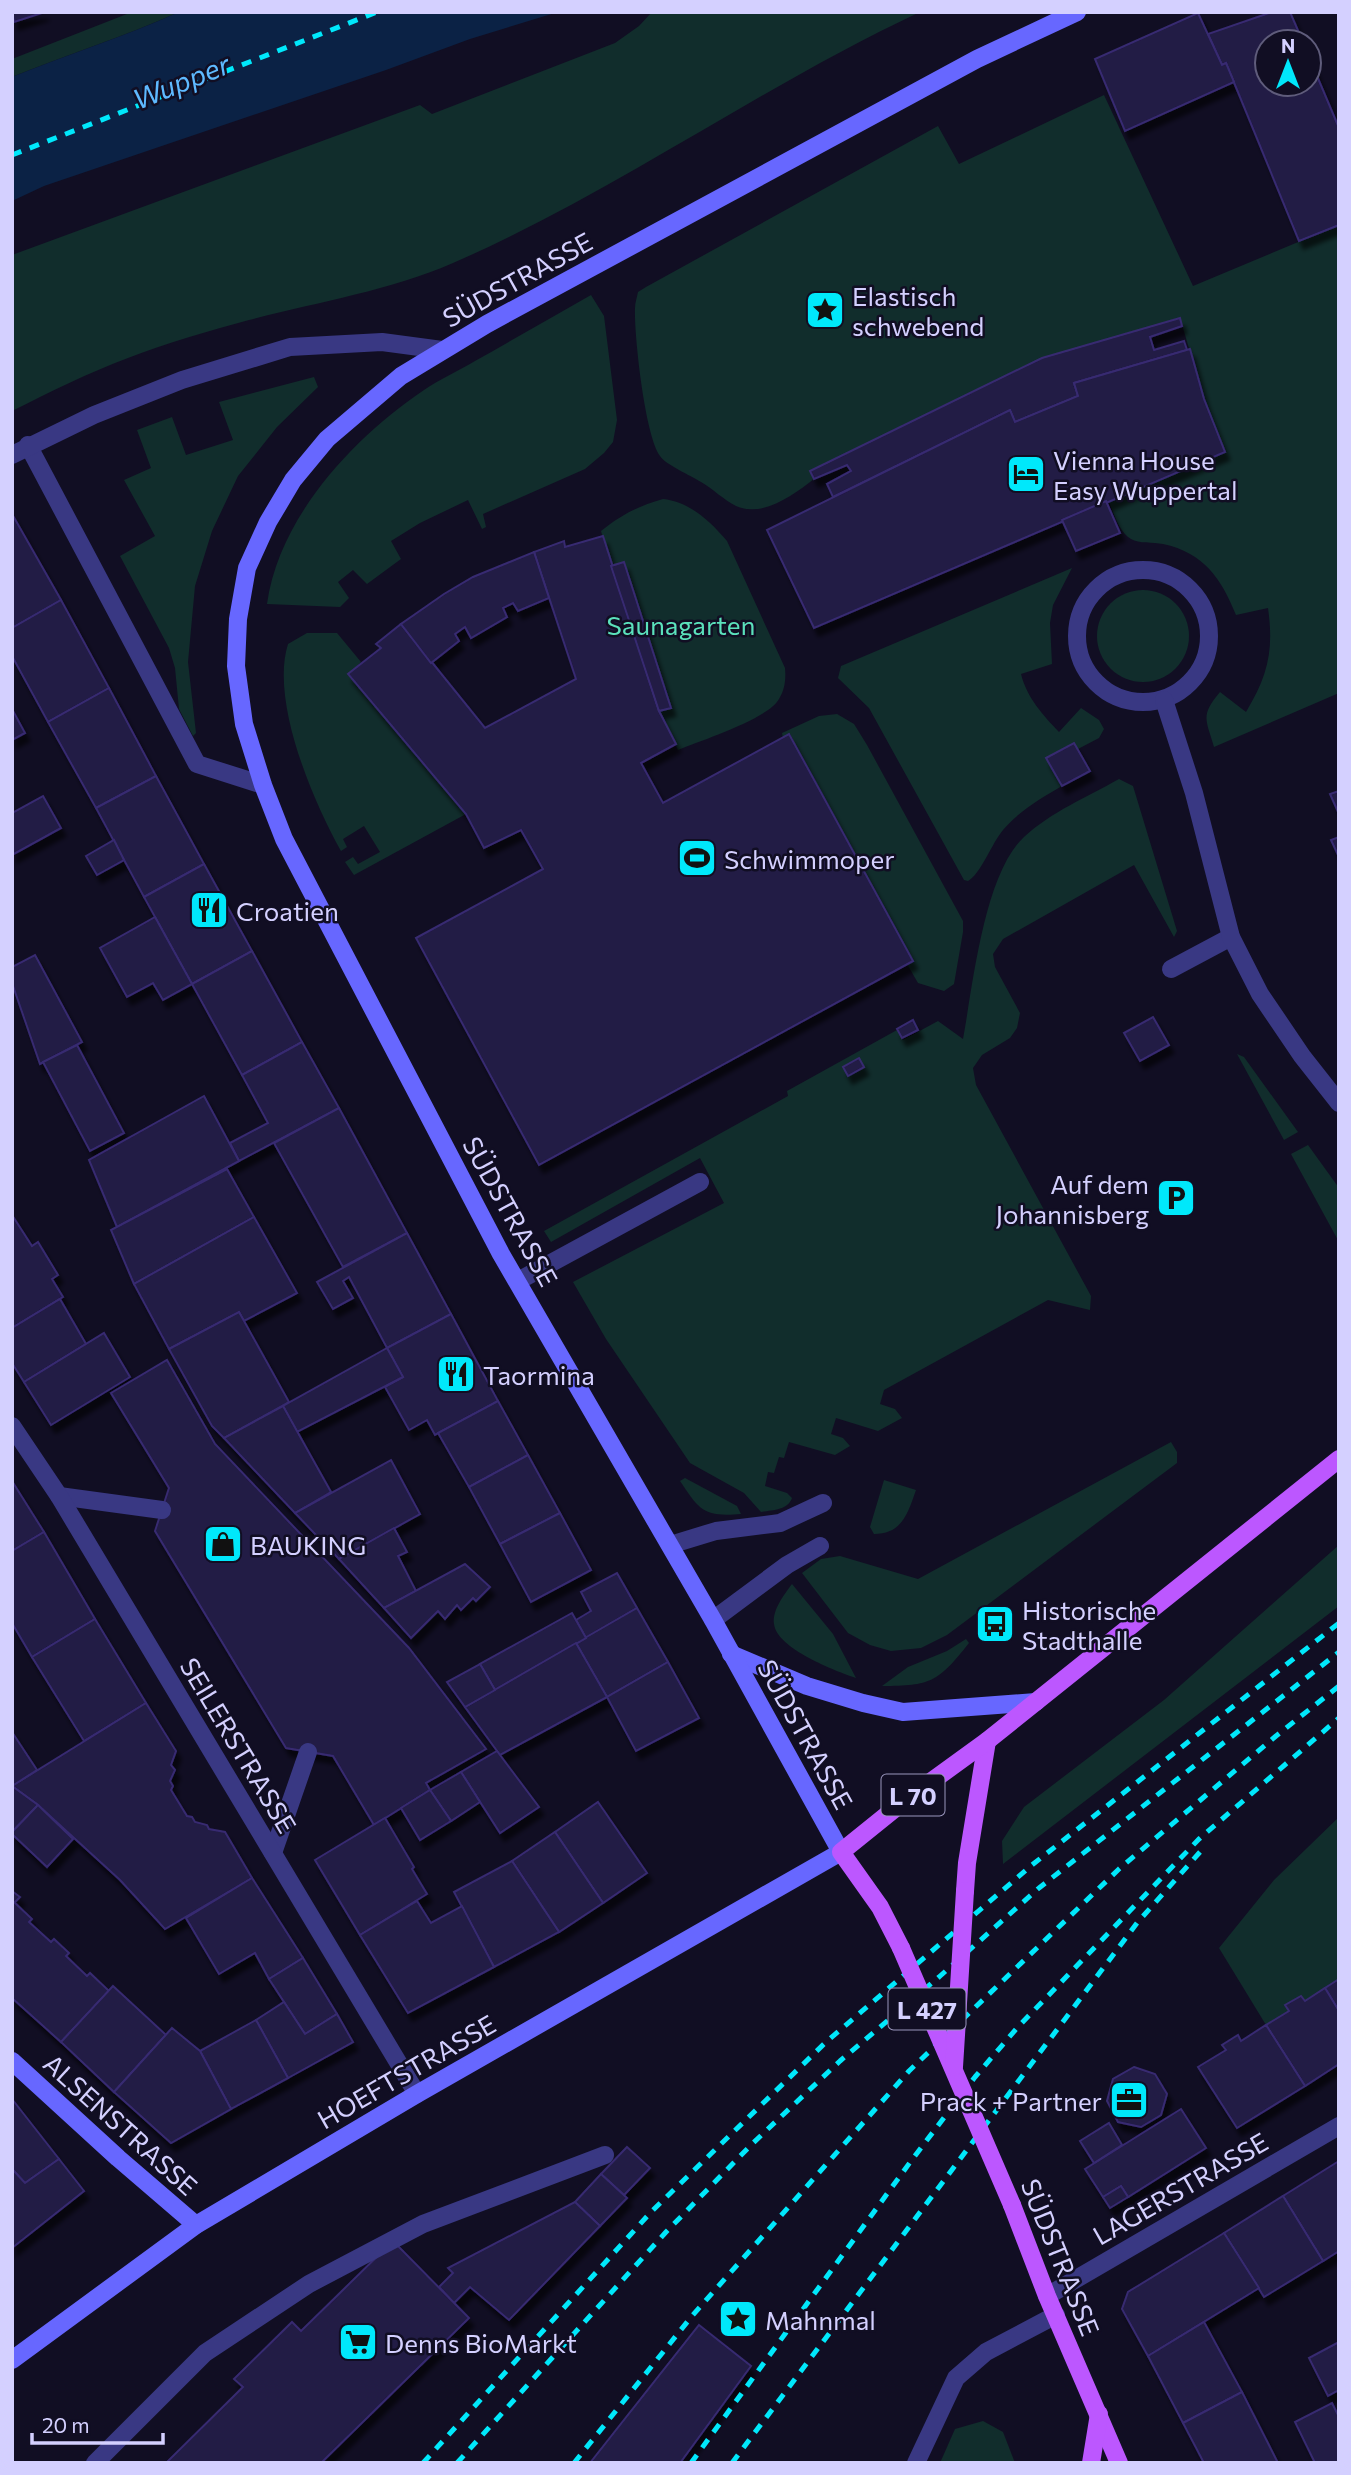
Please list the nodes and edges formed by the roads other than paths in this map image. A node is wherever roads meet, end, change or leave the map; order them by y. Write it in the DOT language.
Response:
graph roads {
  1 [pos="1077,12"];
  2 [pos="442,350"];
  3 [pos="28,445"];
  4 [pos="12,455"];
  5 [pos="1164,700"];
  6 [pos="262,785"];
  7 [pos="1231,937"];
  8 [pos="1171,969"];
  9 [pos="1339,1103"];
  10 [pos="700,1182"];
  11 [pos="518,1281"];
  12 [pos="12,1426"];
  13 [pos="1339,1459"];
  14 [pos="59,1496"];
  15 [pos="823,1503"];
  16 [pos="162,1510"];
  17 [pos="670,1545"];
  18 [pos="820,1546"];
  19 [pos="713,1620"];
  20 [pos="731,1654"];
  21 [pos="1035,1702"];
  22 [pos="988,1741"];
  23 [pos="308,1752"];
  24 [pos="841,1852"];
  25 [pos="273,1853"];
  26 [pos="12,2061"];
  27 [pos="954,2071"];
  28 [pos="417,2094"];
  29 [pos="1339,2126"];
  30 [pos="605,2155"];
  31 [pos="196,2225"];
  32 [pos="1047,2296"];
  33 [pos="1056,2315"];
  34 [pos="12,2360"];
  35 [pos="1099,2414"];
  36 [pos="95,2463"];
  37 [pos="916,2463"];
  38 [pos="1091,2463"];
  39 [pos="1119,2463"];
  1 -- 2 [label="street, SÜDSTRASSE"];
  2 -- 3 [label="street"];
  2 -- 6 [label="street, SÜDSTRASSE"];
  3 -- 4 [label="street"];
  3 -- 6 [label="street"];
  5 -- 5 [label="street"];
  5 -- 7 [label="street"];
  6 -- 11 [label="street, SÜDSTRASSE"];
  7 -- 8 [label="street"];
  7 -- 9 [label="street"];
  10 -- 11 [label="street"];
  11 -- 17 [label="street, SÜDSTRASSE"];
  12 -- 14 [label="street, SEILERSTRASSE"];
  13 -- 21 [label="main road, L 70"];
  14 -- 16 [label="street"];
  14 -- 25 [label="street, SEILERSTRASSE"];
  15 -- 17 [label="street"];
  17 -- 19 [label="street, SÜDSTRASSE"];
  18 -- 19 [label="street"];
  19 -- 20 [label="street, SÜDSTRASSE"];
  20 -- 21 [label="street, SÜDSTRASSE"];
  20 -- 24 [label="street, SÜDSTRASSE"];
  21 -- 22 [label="main road, L 70"];
  22 -- 24 [label="main road, L 70"];
  22 -- 27 [label="main road, L 70, bridge"];
  23 -- 25 [label="street"];
  24 -- 27 [label="main road, SÜDSTRASSE / L 427, bridge"];
  24 -- 28 [label="street, HOEFTSTRASSE"];
  25 -- 28 [label="street, SEILERSTRASSE"];
  26 -- 31 [label="street, ALSENSTRASSE"];
  27 -- 32 [label="main road, SÜDSTRASSE / L 427, bridge"];
  28 -- 31 [label="street, HOEFTSTRASSE"];
  29 -- 32 [label="street, LAGERSTRASSE"];
  30 -- 36 [label="street"];
  31 -- 34 [label="street, HOEFTSTRASSE"];
  32 -- 33 [label="main road, SÜDSTRASSE / L 427"];
  33 -- 35 [label="main road, SÜDSTRASSE / L 427"];
  33 -- 37 [label="street"];
  35 -- 38 [label="main road"];
  35 -- 39 [label="main road, SÜDSTRASSE / L 427"];
}
